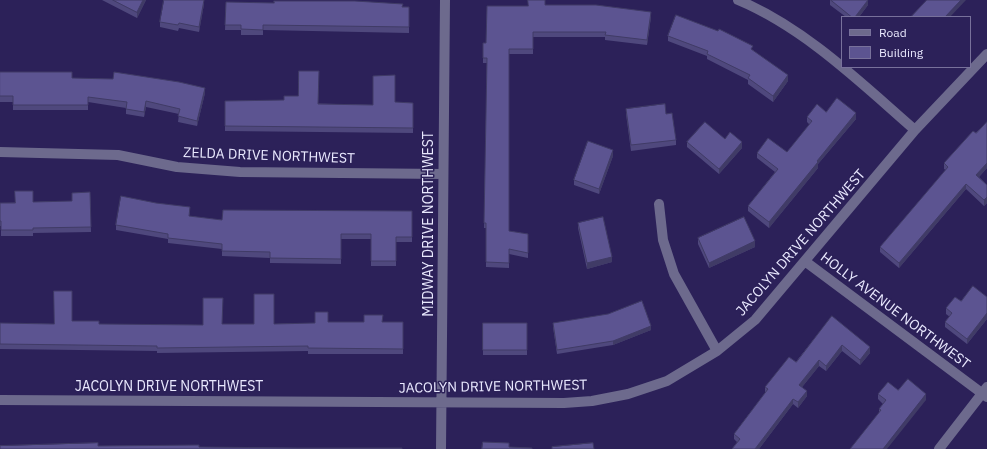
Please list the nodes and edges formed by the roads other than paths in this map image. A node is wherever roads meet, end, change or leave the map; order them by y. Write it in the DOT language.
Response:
graph roads {
  1 [pos="445,0"];
  2 [pos="738,0"];
  3 [pos="987,54"];
  4 [pos="841,66"];
  5 [pos="843,68"];
  6 [pos="915,130"];
  7 [pos="0,152"];
  8 [pos="443,174"];
  9 [pos="659,204"];
  10 [pos="806,262"];
  11 [pos="717,350"];
  12 [pos="985,392"];
  13 [pos="0,400"];
  14 [pos="442,403"];
  15 [pos="441,449"];
  16 [pos="938,449"];
  1 -- 8 [label="street, MIDWAY DRIVE NORTHWEST"];
  2 -- 4 [label="street"];
  3 -- 6 [label="street, JACOLYN DRIVE NORTHWEST"];
  5 -- 6 [label="street"];
  6 -- 10 [label="street, JACOLYN DRIVE NORTHWEST"];
  7 -- 8 [label="street, ZELDA DRIVE NORTHWEST"];
  8 -- 14 [label="street, MIDWAY DRIVE NORTHWEST"];
  9 -- 11 [label="street"];
  10 -- 11 [label="street, JACOLYN DRIVE NORTHWEST"];
  10 -- 12 [label="street, HOLLY AVENUE NORTHWEST"];
  11 -- 14 [label="street, JACOLYN DRIVE NORTHWEST"];
  12 -- 16 [label="street"];
  13 -- 14 [label="street, JACOLYN DRIVE NORTHWEST"];
  14 -- 15 [label="street, MIDWAY DRIVE NORTHWEST"];
}
